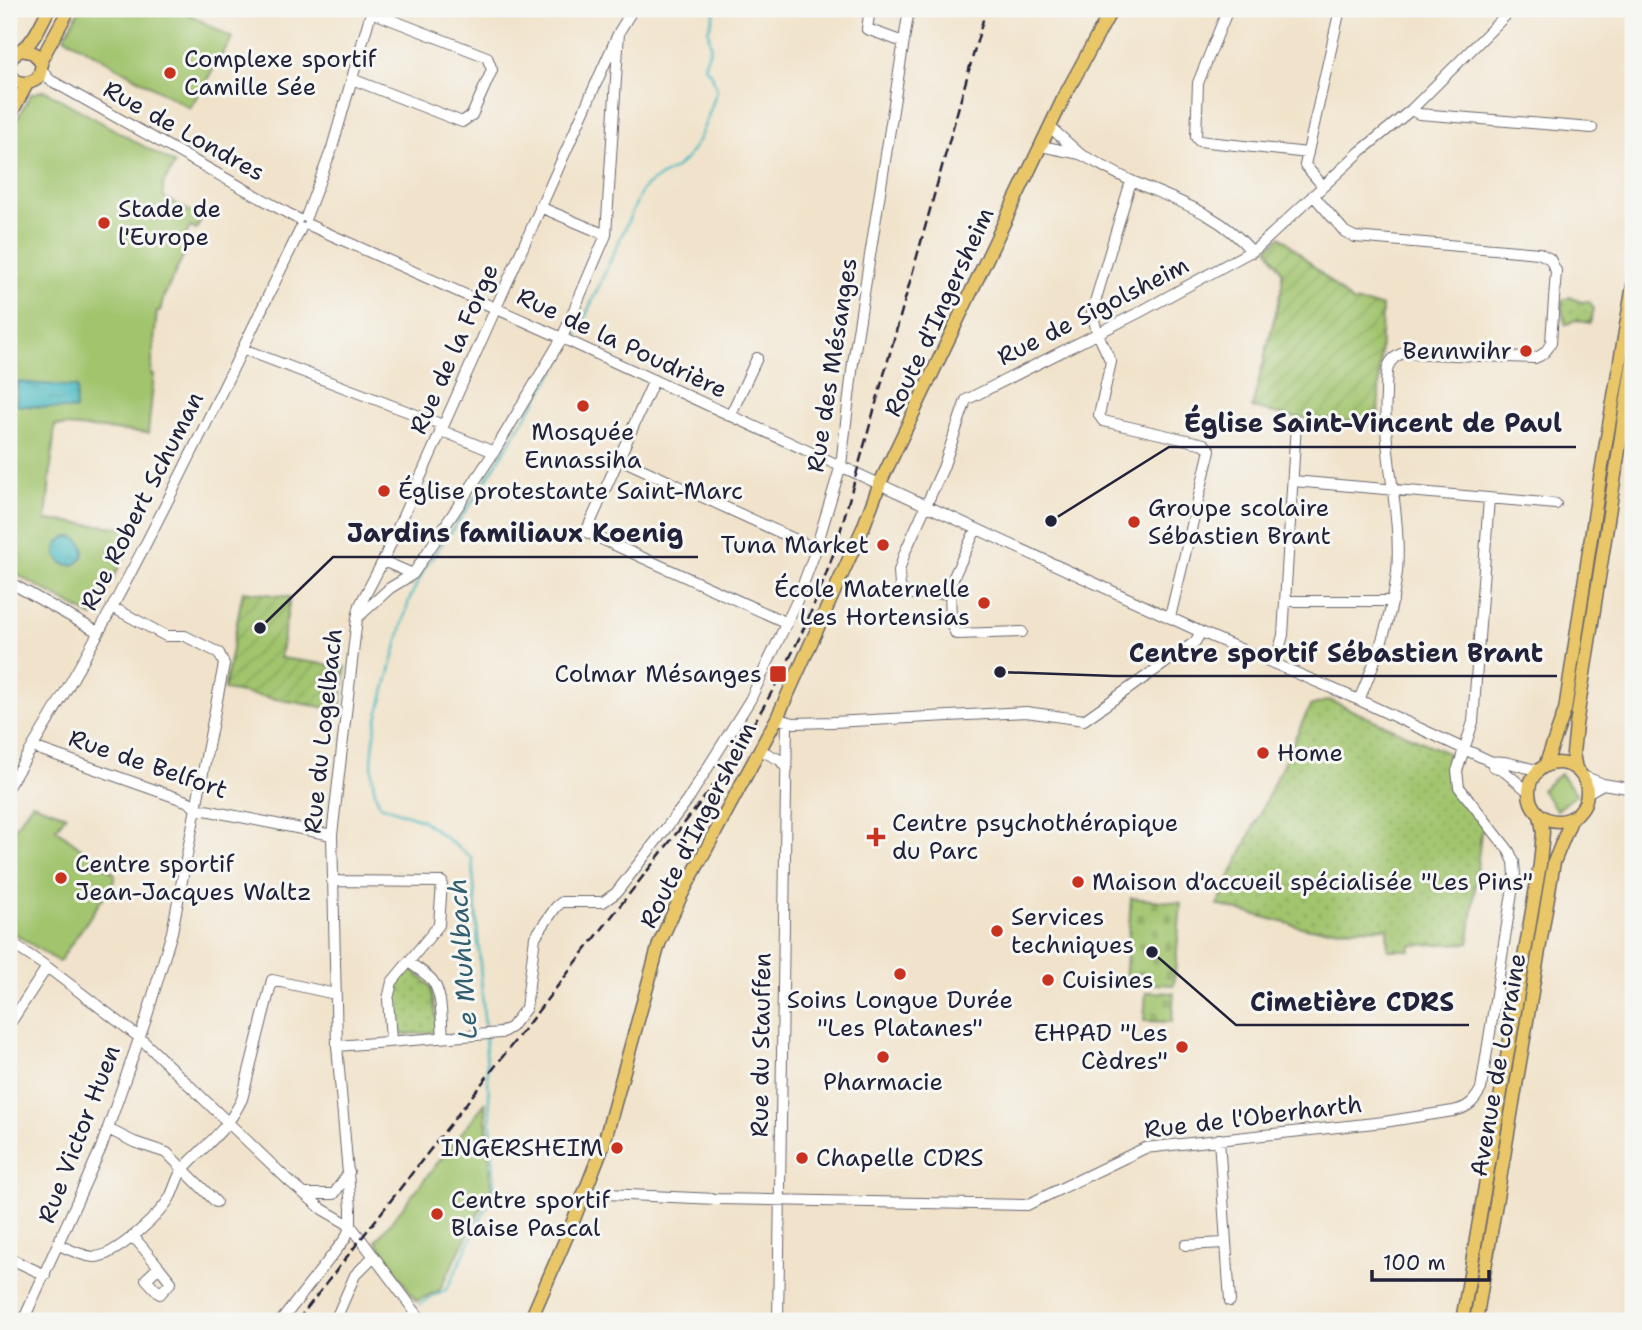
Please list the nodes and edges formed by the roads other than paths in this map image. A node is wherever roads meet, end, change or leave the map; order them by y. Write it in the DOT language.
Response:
graph roads {
  1 [pos="49,9"];
  2 [pos="69,9"];
  3 [pos="633,9"];
  4 [pos="870,9"];
  5 [pos="909,9"];
  6 [pos="1112,9"];
  7 [pos="1228,9"];
  8 [pos="1340,9"];
  9 [pos="1512,9"];
  10 [pos="371,10"];
  11 [pos="619,32"];
  12 [pos="903,42"];
  13 [pos="14,55"];
  14 [pos="9,74"];
  15 [pos="39,75"];
  16 [pos="352,79"];
  17 [pos="602,100"];
  18 [pos="1411,110"];
  19 [pos="9,117"];
  20 [pos="1050,127"];
  21 [pos="1592,128"];
  22 [pos="1041,146"];
  23 [pos="1308,153"];
  24 [pos="1080,154"];
  25 [pos="1131,181"];
  26 [pos="1323,186"];
  27 [pos="1313,195"];
  28 [pos="540,207"];
  29 [pos="303,223"];
  30 [pos="606,235"];
  31 [pos="1252,252"];
  32 [pos="1633,285"];
  33 [pos="496,309"];
  34 [pos="1097,332"];
  35 [pos="562,338"];
  36 [pos="243,349"];
  37 [pos="757,358"];
  38 [pos="1633,360"];
  39 [pos="654,380"];
  40 [pos="730,416"];
  41 [pos="1296,424"];
  42 [pos="442,428"];
  43 [pos="495,452"];
  44 [pos="620,459"];
  45 [pos="841,465"];
  46 [pos="1293,481"];
  47 [pos="880,483"];
  48 [pos="1394,491"];
  49 [pos="1489,498"];
  50 [pos="1556,504"];
  51 [pos="926,505"];
  52 [pos="976,529"];
  53 [pos="816,549"];
  54 [pos="383,561"];
  55 [pos="413,573"];
  56 [pos="9,582"];
  57 [pos="951,593"];
  58 [pos="1285,601"];
  59 [pos="1393,601"];
  60 [pos="112,607"];
  61 [pos="1170,617"];
  62 [pos="357,618"];
  63 [pos="787,623"];
  64 [pos="98,632"];
  65 [pos="1022,632"];
  66 [pos="1202,632"];
  67 [pos="1275,664"];
  68 [pos="1359,700"];
  69 [pos="782,720"];
  70 [pos="33,747"];
  71 [pos="1463,749"];
  72 [pos="760,750"];
  73 [pos="1492,762"];
  74 [pos="1542,768"];
  75 [pos="787,769"];
  76 [pos="1579,773"];
  77 [pos="1603,784"];
  78 [pos="9,785"];
  79 [pos="1627,788"];
  80 [pos="1529,792"];
  81 [pos="1587,793"];
  82 [pos="195,808"];
  83 [pos="1540,816"];
  84 [pos="1572,818"];
  85 [pos="332,835"];
  86 [pos="332,881"];
  87 [pos="9,942"];
  88 [pos="409,962"];
  89 [pos="47,967"];
  90 [pos="335,994"];
  91 [pos="9,1025"];
  92 [pos="443,1037"];
  93 [pos="140,1038"];
  94 [pos="391,1040"];
  95 [pos="337,1045"];
  96 [pos="230,1122"];
  97 [pos="108,1129"];
  98 [pos="1219,1139"];
  99 [pos="184,1169"];
  100 [pos="349,1171"];
  101 [pos="585,1193"];
  102 [pos="305,1194"];
  103 [pos="780,1200"];
  104 [pos="216,1202"];
  105 [pos="351,1226"];
  106 [pos="134,1236"];
  107 [pos="1226,1243"];
  108 [pos="59,1245"];
  109 [pos="1186,1245"];
  110 [pos="374,1256"];
  111 [pos="9,1258"];
  112 [pos="159,1267"];
  113 [pos="45,1275"];
  114 [pos="1230,1301"];
  115 [pos="23,1321"];
  116 [pos="281,1321"];
  117 [pos="335,1321"];
  118 [pos="422,1321"];
  119 [pos="530,1321"];
  120 [pos="778,1321"];
  121 [pos="1462,1321"];
  122 [pos="1476,1321"];
  1 -- 13 [label="main road"];
  2 -- 15 [label="main road"];
  3 -- 11 [label="street, Rue du Logelbach"];
  4 -- 12 [label="street"];
  5 -- 12 [label="street, Rue des Mésanges"];
  6 -- 20 [label="main road, Route d'Ingersheim"];
  7 -- 23 [label="street"];
  8 -- 23 [label="street"];
  9 -- 18 [label="street, Rue de Sigolsheim"];
  10 -- 16 [label="street, Rue Robert Schuman"];
  10 -- 16 [label="street"];
  11 -- 17 [label="street, Rue de la Forge"];
  11 -- 17 [label="street, Rue du Logelbach"];
  12 -- 45 [label="street, Rue des Mésanges"];
  13 -- 14 [label="main road"];
  13 -- 15 [label="main road"];
  14 -- 15 [label="main road"];
  15 -- 19 [label="main road"];
  15 -- 29 [label="street, Rue de Londres"];
  16 -- 29 [label="street, Rue Robert Schuman"];
  17 -- 28 [label="street, Rue de la Forge"];
  17 -- 30 [label="street, Rue du Logelbach"];
  18 -- 21 [label="street"];
  18 -- 26 [label="street, Rue de Sigolsheim"];
  20 -- 22 [label="main road, Route d'Ingersheim"];
  20 -- 24 [label="street"];
  22 -- 24 [label="street"];
  22 -- 47 [label="main road, Route d'Ingersheim"];
  23 -- 26 [label="street"];
  24 -- 25 [label="street"];
  25 -- 31 [label="street"];
  25 -- 34 [label="street"];
  26 -- 27 [label="street, Rue de Sigolsheim"];
  27 -- 31 [label="street, Rue de Sigolsheim"];
  27 -- 48 [label="street"];
  28 -- 30 [label="street"];
  28 -- 33 [label="street, Rue de la Forge"];
  29 -- 33 [label="street, Rue de Londres"];
  29 -- 36 [label="street, Rue Robert Schuman"];
  30 -- 35 [label="street, Rue du Logelbach"];
  31 -- 34 [label="street, Rue de Sigolsheim"];
  32 -- 74 [label="main road"];
  33 -- 35 [label="street, Rue de la Poudrière"];
  33 -- 42 [label="street, Rue de la Forge"];
  34 -- 51 [label="street, Rue de Sigolsheim"];
  34 -- 61 [label="street"];
  35 -- 39 [label="street, Rue de la Poudrière"];
  35 -- 43 [label="street, Rue du Logelbach"];
  36 -- 42 [label="street"];
  36 -- 60 [label="street, Rue Robert Schuman"];
  37 -- 40 [label="street, Rue de la Poudrière"];
  38 -- 76 [label="main road"];
  39 -- 40 [label="street, Rue de la Poudrière"];
  39 -- 44 [label="street"];
  40 -- 45 [label="street, Rue de la Poudrière"];
  41 -- 46 [label="street"];
  42 -- 43 [label="street"];
  42 -- 54 [label="street, Rue de la Forge"];
  43 -- 55 [label="street, Rue du Logelbach"];
  44 -- 53 [label="street"];
  44 -- 63 [label="street"];
  45 -- 47 [label="street, Rue de la Poudrière"];
  45 -- 53 [label="street, Rue des Mésanges"];
  46 -- 48 [label="street"];
  46 -- 58 [label="street"];
  47 -- 51 [label="street, Rue de la Poudrière"];
  47 -- 69 [label="main road, Route d'Ingersheim"];
  48 -- 49 [label="street"];
  48 -- 59 [label="street"];
  49 -- 50 [label="street"];
  49 -- 71 [label="street, Rue de l'Oberharth"];
  51 -- 52 [label="street, Rue de la Poudrière"];
  51 -- 57 [label="street, Rue de Sigolsheim"];
  52 -- 57 [label="street"];
  52 -- 61 [label="street, Rue de la Poudrière"];
  53 -- 63 [label="street, Rue des Mésanges"];
  54 -- 55 [label="street"];
  54 -- 62 [label="street, Rue de la Forge"];
  55 -- 62 [label="street, Rue du Logelbach"];
  56 -- 64 [label="street"];
  57 -- 65 [label="street"];
  58 -- 59 [label="street"];
  58 -- 67 [label="street"];
  59 -- 68 [label="street"];
  60 -- 64 [label="street, Rue Robert Schuman"];
  60 -- 82 [label="street, Rue Victor Huen"];
  61 -- 66 [label="street, Rue de la Poudrière"];
  62 -- 85 [label="street, Rue du Logelbach"];
  63 -- 92 [label="street, Rue des Mésanges"];
  64 -- 70 [label="street, Rue Robert Schuman"];
  66 -- 67 [label="street, Rue de la Poudrière"];
  66 -- 69 [label="street"];
  67 -- 68 [label="street, Rue de la Poudrière"];
  68 -- 71 [label="street, Rue de la Poudrière"];
  69 -- 72 [label="main road, Route d'Ingersheim"];
  69 -- 75 [label="street, Rue du Stauffen"];
  70 -- 78 [label="street, Rue Robert Schuman"];
  70 -- 82 [label="street, Rue de Belfort"];
  71 -- 73 [label="street, Rue de la Poudrière"];
  71 -- 98 [label="street, Rue de l'Oberharth"];
  72 -- 75 [label="street"];
  72 -- 101 [label="main road, Route d'Ingersheim"];
  73 -- 74 [label="street"];
  73 -- 80 [label="street"];
  74 -- 76 [label="main road"];
  74 -- 80 [label="main road"];
  75 -- 103 [label="street, Rue du Stauffen"];
  76 -- 77 [label="street"];
  76 -- 81 [label="main road"];
  77 -- 79 [label="street"];
  77 -- 81 [label="street"];
  80 -- 83 [label="main road, Avenue de Lorraine"];
  81 -- 84 [label="main road, Avenue de Lorraine"];
  82 -- 85 [label="street, Rue de Belfort"];
  82 -- 93 [label="street, Rue Victor Huen"];
  83 -- 84 [label="main road"];
  83 -- 121 [label="main road, Avenue de Lorraine"];
  84 -- 122 [label="main road, Avenue de Lorraine"];
  85 -- 86 [label="street, Rue du Logelbach"];
  86 -- 88 [label="street"];
  86 -- 90 [label="street, Rue du Logelbach"];
  87 -- 89 [label="street"];
  88 -- 92 [label="street"];
  88 -- 94 [label="street"];
  89 -- 91 [label="street"];
  89 -- 93 [label="street"];
  90 -- 95 [label="street, Rue du Logelbach"];
  90 -- 96 [label="street"];
  92 -- 94 [label="street"];
  93 -- 96 [label="street"];
  93 -- 97 [label="street, Rue Victor Huen"];
  94 -- 95 [label="street"];
  95 -- 100 [label="street, Rue du Logelbach"];
  96 -- 99 [label="street"];
  96 -- 102 [label="street"];
  97 -- 99 [label="street"];
  97 -- 108 [label="street, Rue Victor Huen"];
  98 -- 103 [label="street, Rue de l'Oberharth"];
  98 -- 107 [label="street"];
  99 -- 104 [label="street"];
  99 -- 106 [label="street"];
  100 -- 102 [label="street"];
  100 -- 105 [label="street, Rue du Logelbach"];
  101 -- 103 [label="street, Rue de l'Oberharth"];
  101 -- 119 [label="main road, Route d'Ingersheim"];
  102 -- 105 [label="street"];
  103 -- 120 [label="street, Rue du Stauffen"];
  105 -- 110 [label="street"];
  105 -- 116 [label="street"];
  106 -- 108 [label="street"];
  106 -- 112 [label="street"];
  107 -- 109 [label="street"];
  107 -- 114 [label="street"];
  108 -- 113 [label="street, Rue Victor Huen"];
  110 -- 117 [label="street"];
  110 -- 118 [label="street"];
  111 -- 113 [label="street"];
  113 -- 115 [label="street, Rue Victor Huen"];
}
